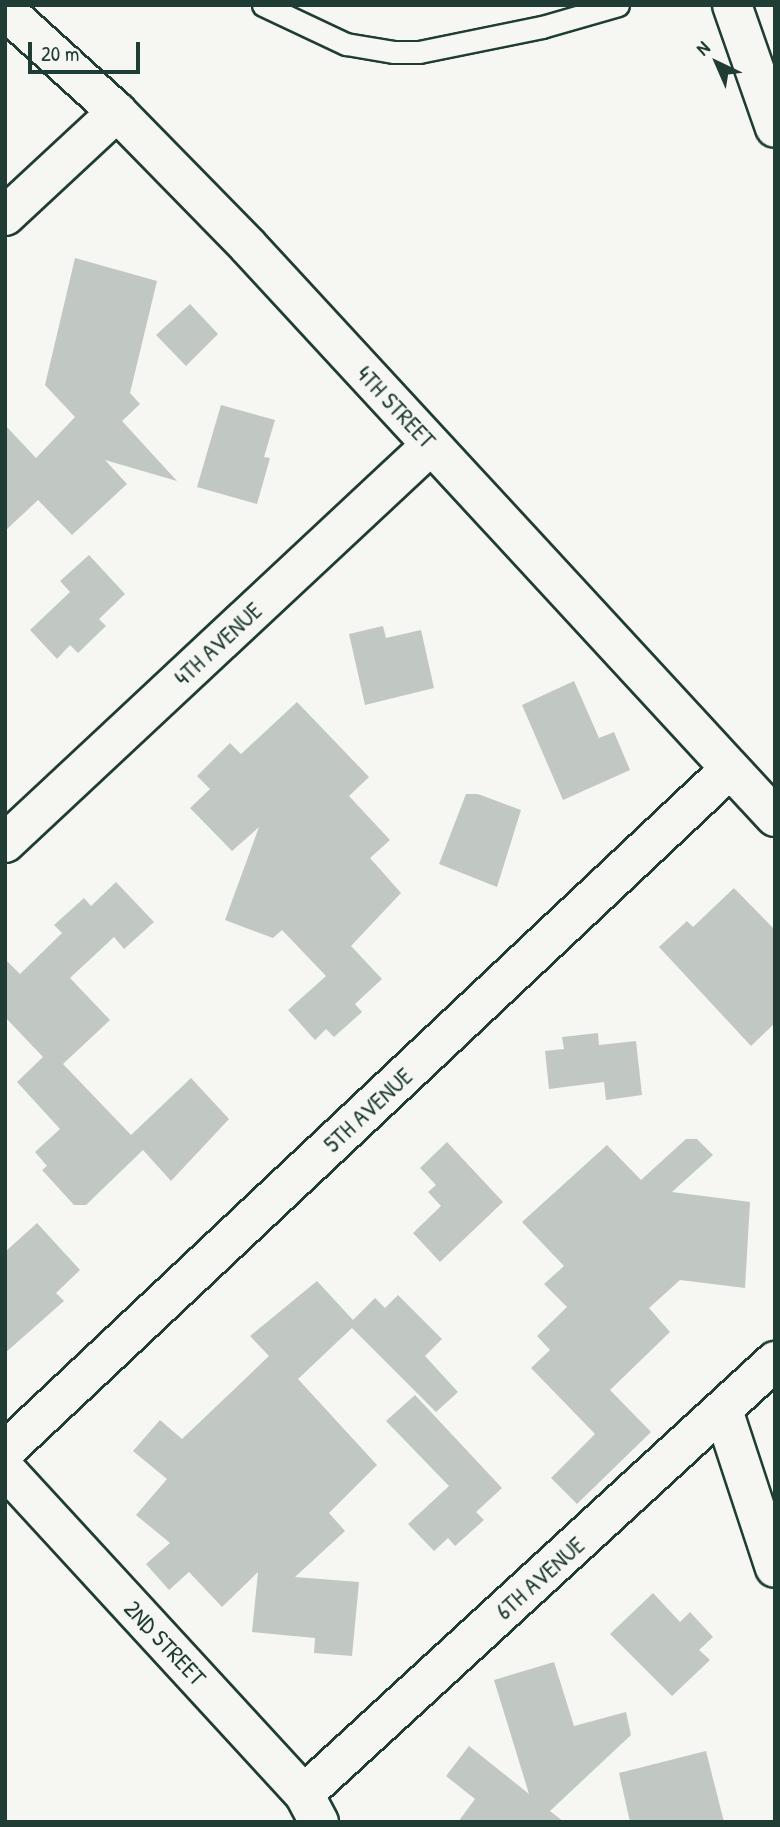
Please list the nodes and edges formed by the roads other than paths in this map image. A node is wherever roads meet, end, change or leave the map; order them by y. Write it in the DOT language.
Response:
graph roads {
  1 [pos="263,5"];
  2 [pos="618,5"];
  3 [pos="732,5"];
  4 [pos="5,10"];
  5 [pos="117,112"];
  6 [pos="775,128"];
  7 [pos="5,216"];
  8 [pos="431,445"];
  9 [pos="730,769"];
  10 [pos="775,817"];
  11 [pos="5,843"];
  12 [pos="775,1361"];
  13 [pos="723,1410"];
  14 [pos="5,1451"];
  15 [pos="5,1469"];
  16 [pos="775,1568"];
  17 [pos="311,1808"];
  1 -- 2 [label="lane"];
  3 -- 6 [label="street"];
  4 -- 5 [label="street, 4TH STREET"];
  5 -- 7 [label="street"];
  5 -- 8 [label="street, 4TH STREET"];
  8 -- 9 [label="street, 4TH STREET"];
  8 -- 11 [label="street, 4TH AVENUE"];
  9 -- 10 [label="street, 4TH STREET"];
  9 -- 14 [label="street, 5TH AVENUE"];
  12 -- 13 [label="street, 6TH AVENUE"];
  13 -- 16 [label="street"];
  13 -- 17 [label="street, 6TH AVENUE"];
  15 -- 17 [label="street, 2ND STREET"];
}
